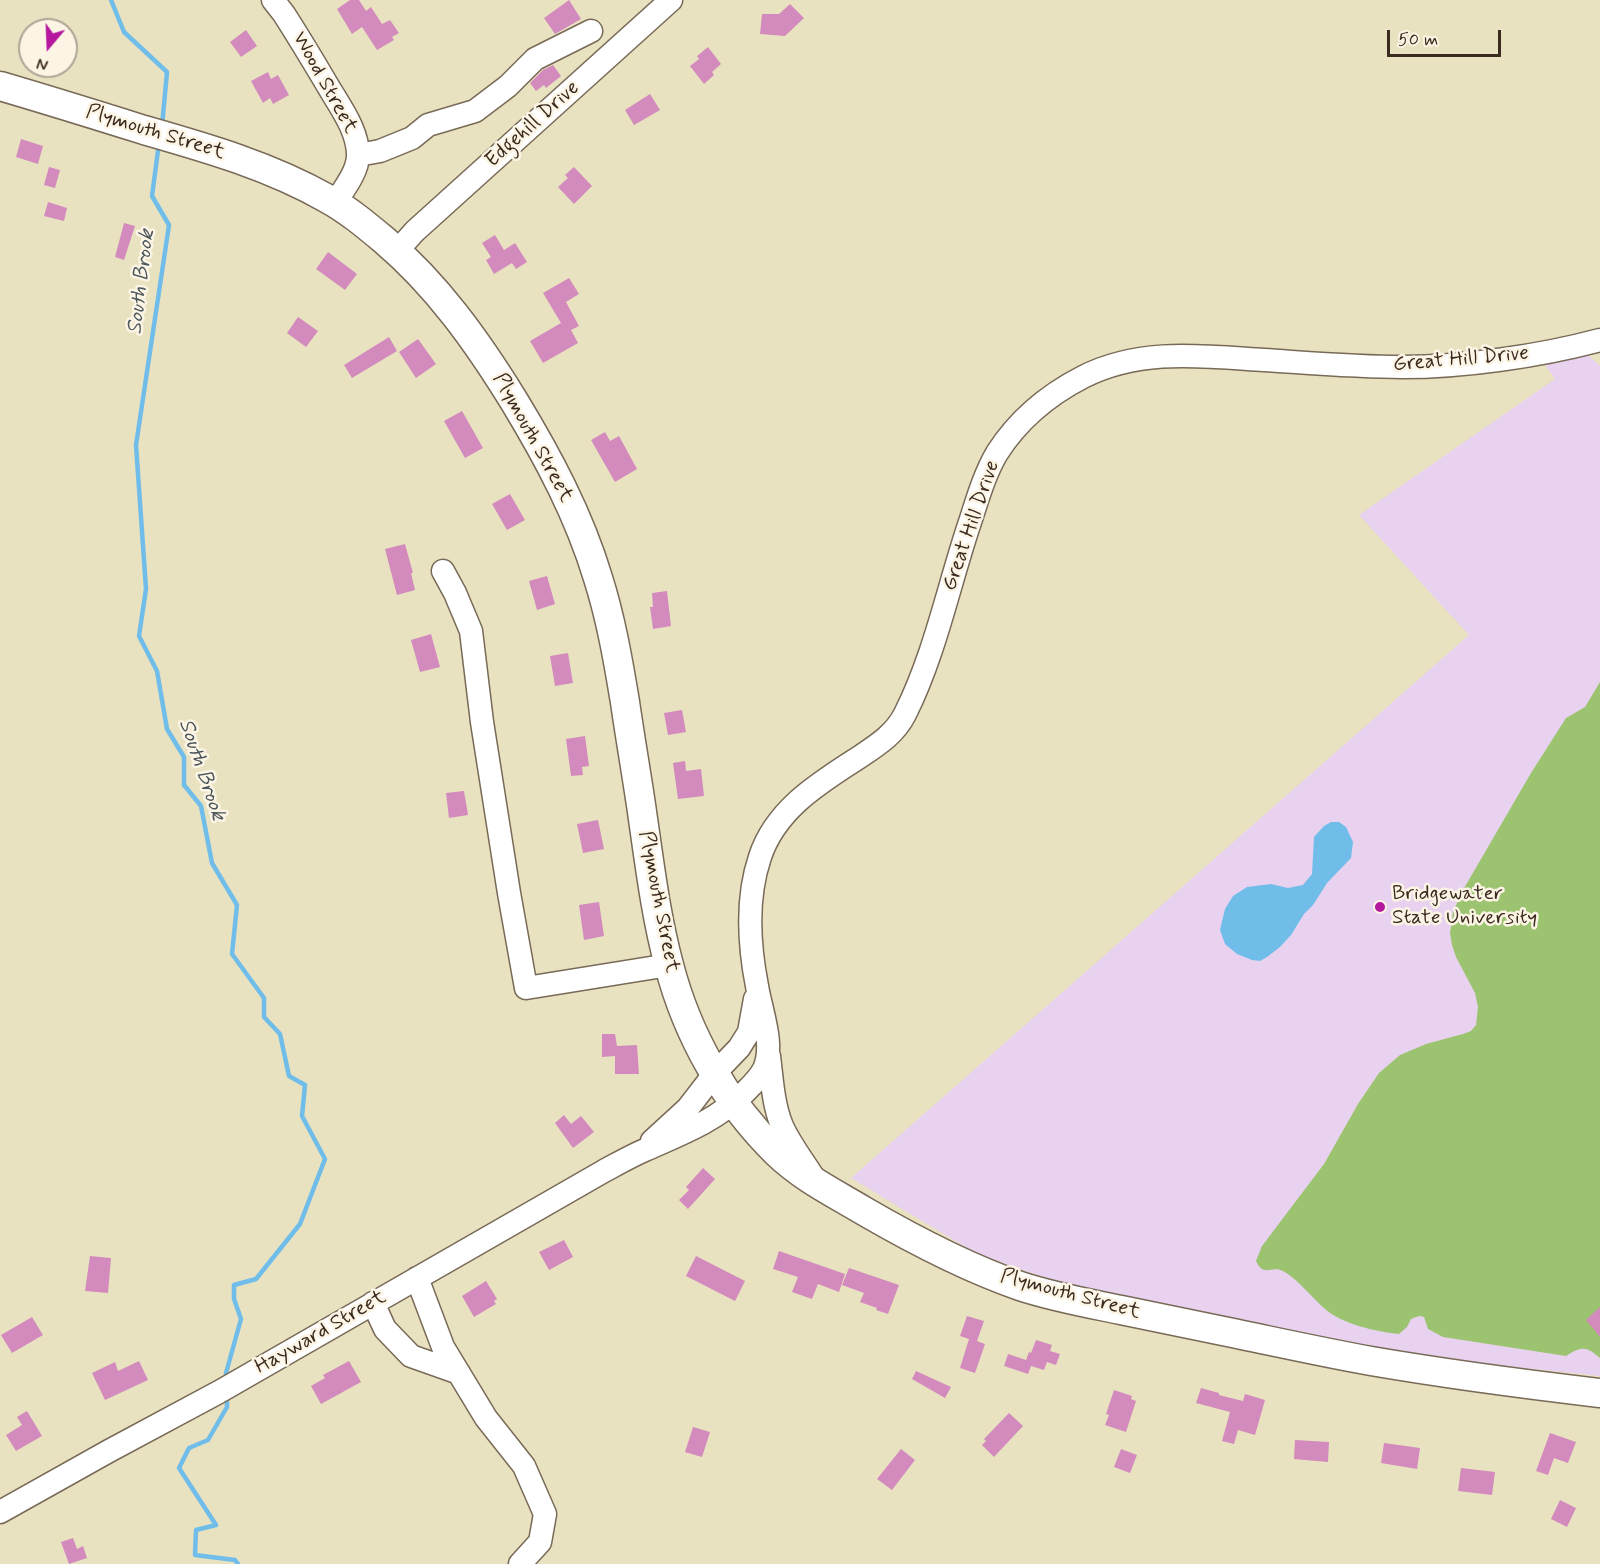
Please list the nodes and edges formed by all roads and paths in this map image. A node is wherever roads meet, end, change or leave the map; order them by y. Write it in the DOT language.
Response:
graph roads {
  1 [pos="273,0"];
  2 [pos="671,0"];
  3 [pos="591,31"];
  4 [pos="1,91"];
  5 [pos="358,154"];
  6 [pos="335,203"];
  7 [pos="397,251"];
  8 [pos="1600,340"];
  9 [pos="443,571"];
  10 [pos="669,965"];
  11 [pos="756,985"];
  12 [pos="766,1029"];
  13 [pos="715,1073"];
  14 [pos="734,1104"];
  15 [pos="640,1152"];
  16 [pos="817,1184"];
  17 [pos="417,1278"];
  18 [pos="373,1303"];
  19 [pos="459,1372"];
  20 [pos="1600,1393"];
  21 [pos="0,1512"];
  22 [pos="520,1564"];
  1 -- 5 [label="street, Wood Street"];
  2 -- 7 [label="street, Edgehill Drive"];
  3 -- 5 [label="street"];
  4 -- 6 [label="main road, Plymouth Street"];
  5 -- 6 [label="street, Wood Street"];
  6 -- 7 [label="main road, Plymouth Street"];
  7 -- 10 [label="main road, Plymouth Street"];
  8 -- 11 [label="street, Great Hill Drive"];
  9 -- 10 [label="street"];
  10 -- 13 [label="main road, Plymouth Street"];
  11 -- 12 [label="street, Great Hill Drive"];
  11 -- 13 [label="street, Great Hill Drive"];
  12 -- 14 [label="street, Great Hill Drive"];
  12 -- 16 [label="street, Great Hill Drive"];
  13 -- 14 [label="main road, Plymouth Street"];
  13 -- 15 [label="street, Hayward Street"];
  14 -- 15 [label="street, Hayward Street"];
  14 -- 16 [label="main road, Plymouth Street"];
  15 -- 17 [label="street, Hayward Street"];
  16 -- 20 [label="main road, Plymouth Street"];
  17 -- 18 [label="street, Hayward Street"];
  17 -- 19 [label="street"];
  18 -- 19 [label="street"];
  18 -- 21 [label="street, Hayward Street"];
  19 -- 22 [label="street"];
}
